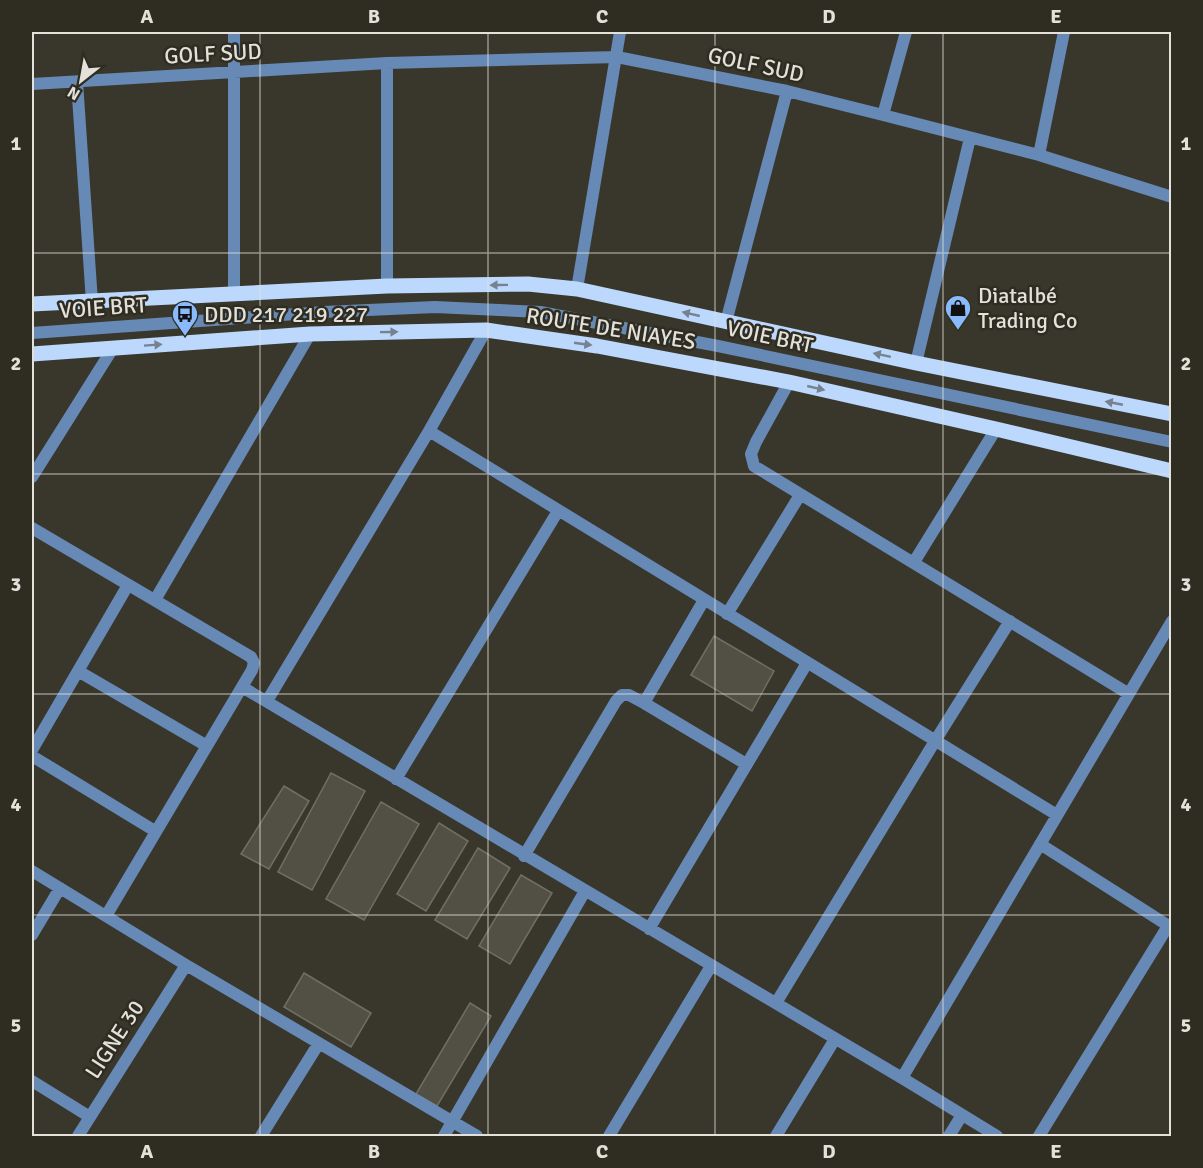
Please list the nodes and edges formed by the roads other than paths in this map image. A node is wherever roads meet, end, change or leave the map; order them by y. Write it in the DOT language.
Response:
graph roads {
  1 [pos="234,32"];
  2 [pos="620,32"];
  3 [pos="906,32"];
  4 [pos="1064,32"];
  5 [pos="617,57"];
  6 [pos="387,63"];
  7 [pos="233,74"];
  8 [pos="77,82"];
  9 [pos="32,84"];
  10 [pos="787,91"];
  11 [pos="883,115"];
  12 [pos="970,138"];
  13 [pos="1040,155"];
  14 [pos="1172,197"];
  15 [pos="387,286"];
  16 [pos="577,289"];
  17 [pos="234,293"];
  18 [pos="92,303"];
  19 [pos="32,304"];
  20 [pos="726,322"];
  21 [pos="486,330"];
  22 [pos="32,333"];
  23 [pos="310,334"];
  24 [pos="112,348"];
  25 [pos="32,354"];
  26 [pos="916,363"];
  27 [pos="789,382"];
  28 [pos="1172,414"];
  29 [pos="996,429"];
  30 [pos="429,430"];
  31 [pos="1172,442"];
  32 [pos="1172,471"];
  33 [pos="32,477"];
  34 [pos="800,495"];
  35 [pos="558,511"];
  36 [pos="32,528"];
  37 [pos="914,562"];
  38 [pos="128,585"];
  39 [pos="155,600"];
  40 [pos="704,600"];
  41 [pos="727,614"];
  42 [pos="1011,621"];
  43 [pos="1172,621"];
  44 [pos="807,663"];
  45 [pos="78,671"];
  46 [pos="242,687"];
  47 [pos="1129,694"];
  48 [pos="267,701"];
  49 [pos="644,703"];
  50 [pos="935,741"];
  51 [pos="207,746"];
  52 [pos="32,750"];
  53 [pos="32,756"];
  54 [pos="746,764"];
  55 [pos="396,779"];
  56 [pos="1057,815"];
  57 [pos="156,831"];
  58 [pos="1040,844"];
  59 [pos="524,856"];
  60 [pos="32,871"];
  61 [pos="60,888"];
  62 [pos="585,891"];
  63 [pos="106,916"];
  64 [pos="1170,927"];
  65 [pos="649,929"];
  66 [pos="32,935"];
  67 [pos="186,965"];
  68 [pos="711,966"];
  69 [pos="776,1003"];
  70 [pos="835,1039"];
  71 [pos="318,1042"];
  72 [pos="902,1078"];
  73 [pos="32,1081"];
  74 [pos="962,1115"];
  75 [pos="90,1117"];
  76 [pos="453,1122"];
  77 [pos="779,1136"];
  78 [pos="78,1137"];
  79 [pos="261,1137"];
  80 [pos="444,1137"];
  81 [pos="477,1137"];
  82 [pos="609,1137"];
  83 [pos="949,1137"];
  84 [pos="997,1137"];
  85 [pos="1039,1137"];
  1 -- 7 [label="street"];
  2 -- 5 [label="street"];
  3 -- 11 [label="street"];
  4 -- 13 [label="street"];
  5 -- 6 [label="street, GOLF SUD"];
  5 -- 10 [label="street, GOLF SUD"];
  5 -- 16 [label="street"];
  6 -- 7 [label="street, GOLF SUD"];
  6 -- 15 [label="street"];
  7 -- 8 [label="street, GOLF SUD"];
  7 -- 17 [label="street"];
  8 -- 9 [label="street, GOLF SUD"];
  8 -- 18 [label="street"];
  10 -- 11 [label="street, GOLF SUD"];
  10 -- 20 [label="street"];
  11 -- 12 [label="street, GOLF SUD"];
  12 -- 13 [label="street, GOLF SUD"];
  12 -- 26 [label="street"];
  13 -- 14 [label="street, GOLF SUD"];
  16 -- 15 [label="main road, ROUTE DE NIAYES, one-way"];
  15 -- 17 [label="main road, ROUTE DE NIAYES"];
  20 -- 16 [label="main road, ROUTE DE NIAYES, one-way"];
  17 -- 18 [label="main road, ROUTE DE NIAYES"];
  18 -- 19 [label="main road, ROUTE DE NIAYES"];
  26 -- 20 [label="main road, ROUTE DE NIAYES, one-way"];
  23 -- 21 [label="main road, ROUTE DE NIAYES, one-way"];
  21 -- 27 [label="main road, ROUTE DE NIAYES, one-way"];
  21 -- 30 [label="street"];
  22 -- 31 [label="street, VOIE BRT"];
  24 -- 23 [label="main road, ROUTE DE NIAYES, one-way"];
  23 -- 39 [label="street"];
  24 -- 25 [label="main road, ROUTE DE NIAYES"];
  24 -- 33 [label="street"];
  28 -- 26 [label="main road, ROUTE DE NIAYES, one-way"];
  27 -- 29 [label="main road, ROUTE DE NIAYES, one-way"];
  27 -- 34 [label="street"];
  29 -- 32 [label="main road, ROUTE DE NIAYES"];
  29 -- 37 [label="street"];
  30 -- 35 [label="street"];
  30 -- 48 [label="street"];
  34 -- 37 [label="street"];
  34 -- 41 [label="street"];
  35 -- 40 [label="street"];
  35 -- 55 [label="street"];
  36 -- 38 [label="street"];
  37 -- 42 [label="street"];
  38 -- 39 [label="street"];
  38 -- 45 [label="street"];
  39 -- 46 [label="street"];
  40 -- 41 [label="street"];
  40 -- 49 [label="street"];
  41 -- 44 [label="street"];
  42 -- 47 [label="street"];
  42 -- 50 [label="street"];
  43 -- 47 [label="street"];
  44 -- 50 [label="street"];
  44 -- 54 [label="street"];
  45 -- 51 [label="street"];
  45 -- 52 [label="street"];
  46 -- 48 [label="street"];
  46 -- 51 [label="street"];
  47 -- 56 [label="street"];
  48 -- 55 [label="street"];
  49 -- 54 [label="street"];
  49 -- 59 [label="street"];
  50 -- 56 [label="street"];
  50 -- 69 [label="street"];
  51 -- 57 [label="street"];
  53 -- 57 [label="street"];
  54 -- 65 [label="street"];
  55 -- 59 [label="street"];
  56 -- 58 [label="street"];
  57 -- 63 [label="street"];
  58 -- 64 [label="street"];
  58 -- 72 [label="street"];
  59 -- 62 [label="street"];
  60 -- 61 [label="street"];
  61 -- 63 [label="street"];
  61 -- 66 [label="street"];
  62 -- 65 [label="street"];
  62 -- 76 [label="street"];
  63 -- 67 [label="street"];
  64 -- 85 [label="street"];
  65 -- 68 [label="street"];
  67 -- 71 [label="street"];
  67 -- 75 [label="street, LIGNE 30"];
  68 -- 69 [label="street"];
  68 -- 82 [label="street"];
  69 -- 70 [label="street"];
  70 -- 72 [label="street"];
  70 -- 77 [label="street"];
  71 -- 76 [label="street"];
  71 -- 79 [label="street"];
  72 -- 74 [label="street"];
  73 -- 75 [label="street"];
  74 -- 83 [label="street"];
  74 -- 84 [label="street"];
  75 -- 78 [label="street, LIGNE 30"];
  76 -- 80 [label="street"];
  76 -- 81 [label="street"];
}
